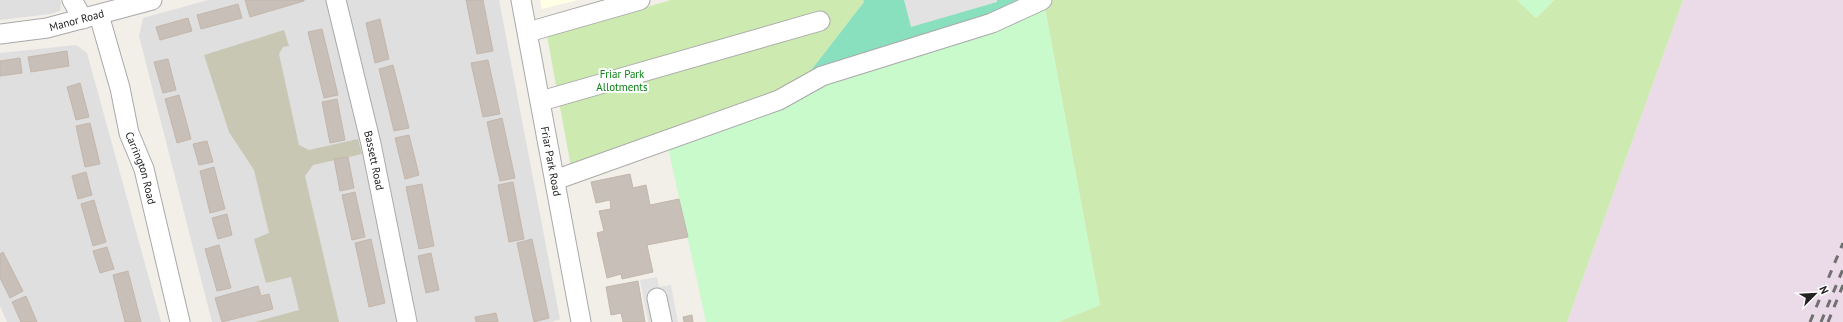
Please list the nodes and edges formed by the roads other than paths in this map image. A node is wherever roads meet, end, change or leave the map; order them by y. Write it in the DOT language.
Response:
graph roads {
  1 [pos="72,0"];
  2 [pos="152,0"];
  3 [pos="336,0"];
  4 [pos="521,0"];
  5 [pos="640,0"];
  6 [pos="1042,0"];
  7 [pos="126,4"];
  8 [pos="91,17"];
  9 [pos="820,21"];
  10 [pos="528,32"];
  11 [pos="0,34"];
  12 [pos="540,101"];
  13 [pos="555,180"];
  14 [pos="657,298"];
  15 [pos="180,322"];
  16 [pos="407,322"];
  17 [pos="581,322"];
  18 [pos="662,322"];
  1 -- 8 [label="street, Carrington Road"];
  2 -- 7 [label="street, Manor Road"];
  3 -- 16 [label="street, Bassett Road"];
  4 -- 10 [label="street, Friar Park Road"];
  5 -- 10 [label="street"];
  6 -- 13 [label="street"];
  7 -- 8 [label="street, Manor Road"];
  8 -- 11 [label="street, Manor Road"];
  8 -- 15 [label="street, Carrington Road"];
  9 -- 12 [label="street"];
  10 -- 12 [label="street, Friar Park Road"];
  12 -- 13 [label="street, Friar Park Road"];
  13 -- 17 [label="street, Friar Park Road"];
  14 -- 18 [label="street"];
}
